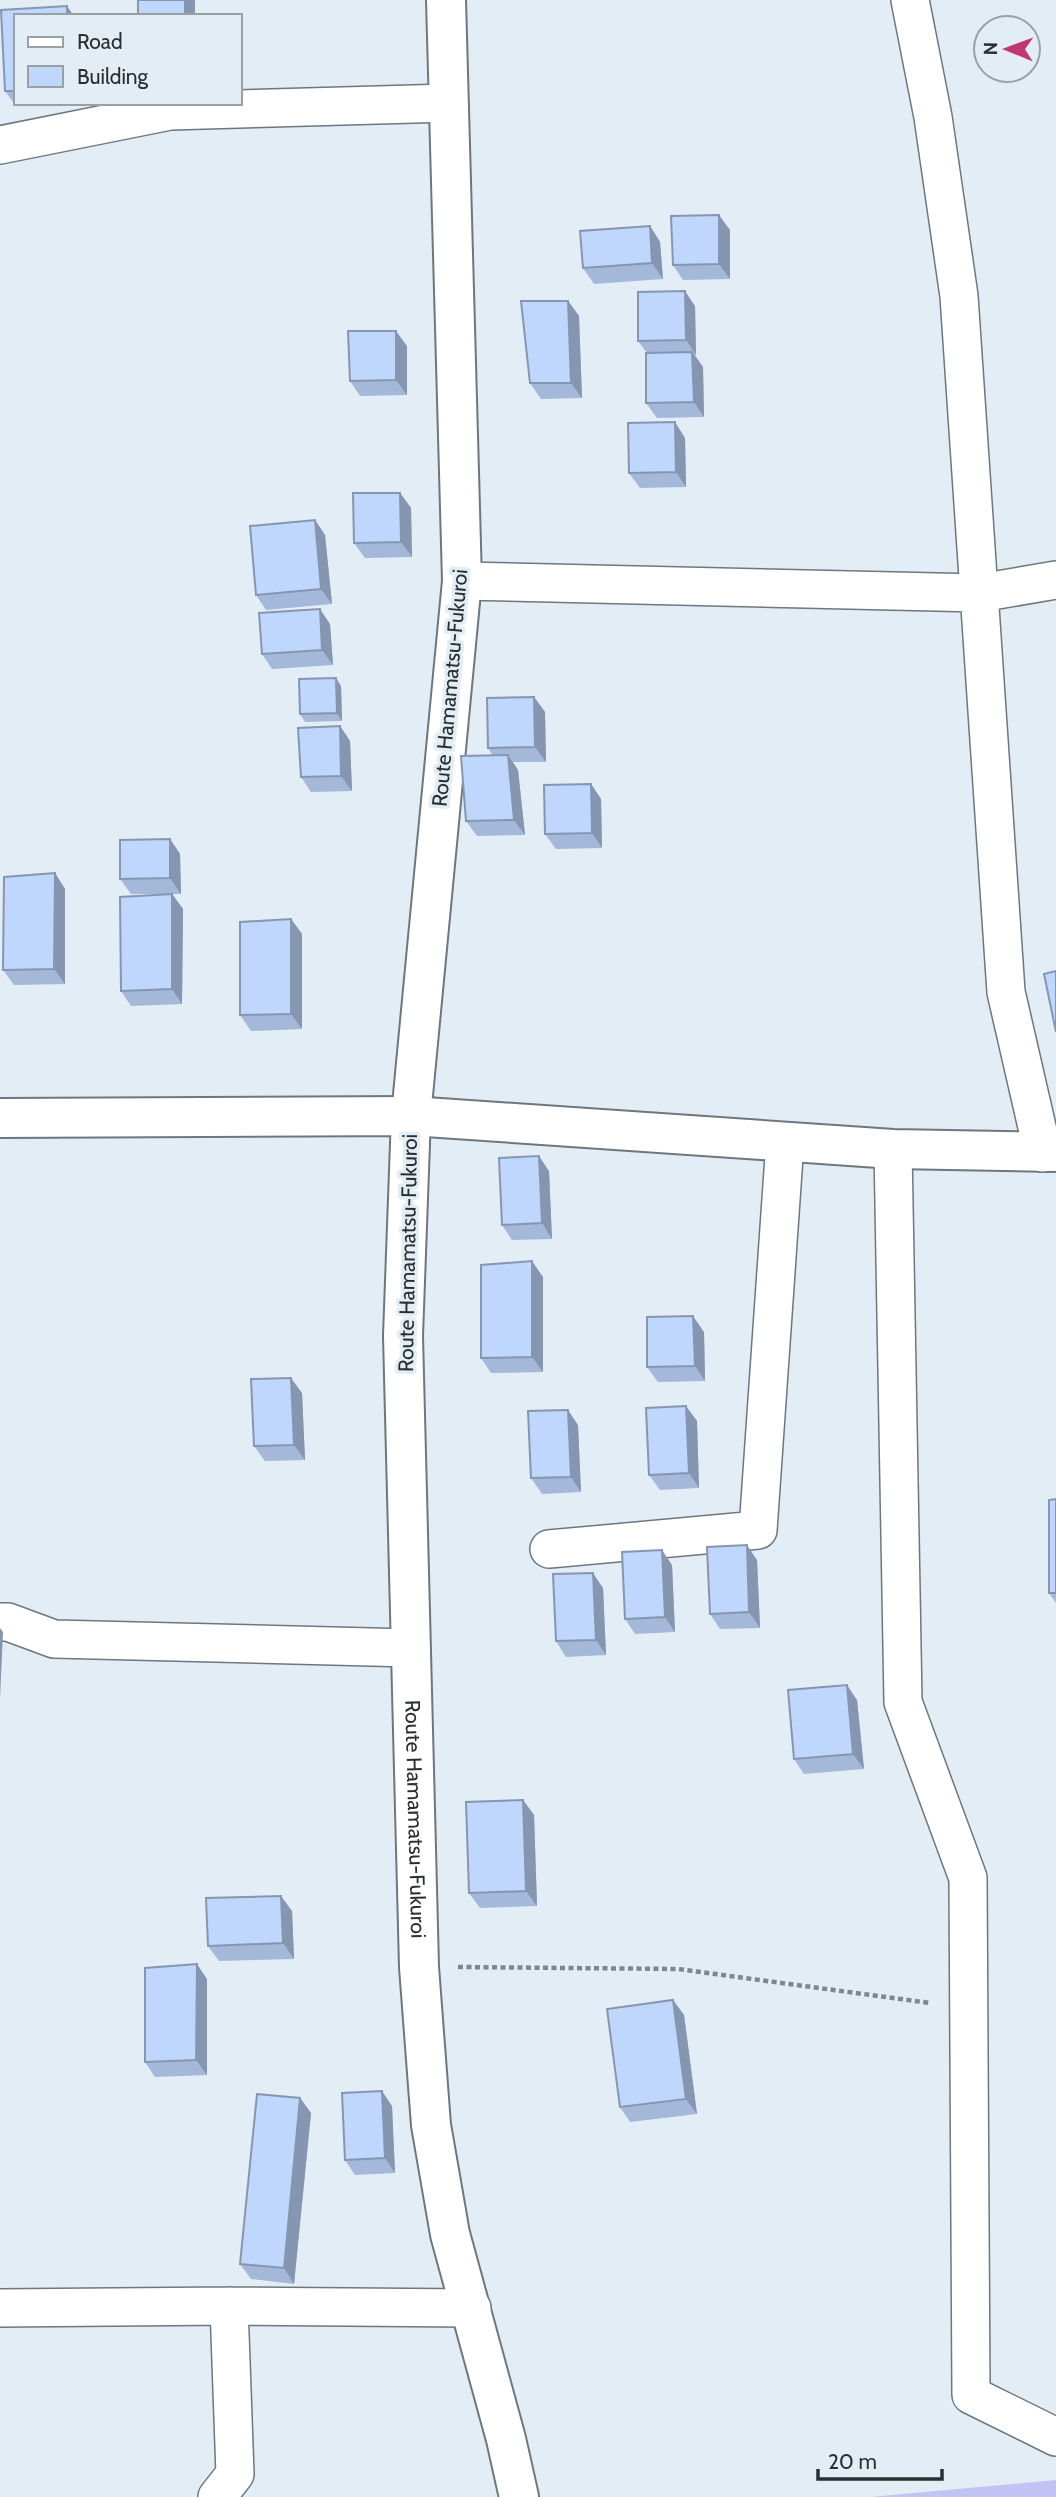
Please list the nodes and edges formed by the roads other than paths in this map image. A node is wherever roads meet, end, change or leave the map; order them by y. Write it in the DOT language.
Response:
graph roads {
  1 [pos="446,0"];
  2 [pos="910,0"];
  3 [pos="449,103"];
  4 [pos="0,145"];
  5 [pos="1056,580"];
  6 [pos="462,581"];
  7 [pos="980,593"];
  8 [pos="411,1116"];
  9 [pos="0,1118"];
  10 [pos="785,1142"];
  11 [pos="892,1149"];
  12 [pos="1049,1153"];
  13 [pos="549,1549"];
  14 [pos="0,1622"];
  15 [pos="411,1648"];
  16 [pos="229,2306"];
  17 [pos="0,2308"];
  18 [pos="471,2308"];
  19 [pos="1056,2437"];
  20 [pos="217,2497"];
  21 [pos="519,2497"];
  1 -- 3 [label="main road, Route Hamamatsu-Fukuroi"];
  2 -- 7 [label="street"];
  3 -- 4 [label="street"];
  3 -- 6 [label="main road, Route Hamamatsu-Fukuroi"];
  5 -- 7 [label="street"];
  6 -- 7 [label="street"];
  6 -- 8 [label="main road, Route Hamamatsu-Fukuroi"];
  7 -- 12 [label="street"];
  8 -- 9 [label="main road"];
  8 -- 10 [label="main road"];
  8 -- 15 [label="main road, Route Hamamatsu-Fukuroi"];
  10 -- 11 [label="main road"];
  10 -- 13 [label="street"];
  11 -- 12 [label="main road"];
  11 -- 19 [label="street"];
  14 -- 15 [label="street"];
  15 -- 18 [label="main road, Route Hamamatsu-Fukuroi"];
  16 -- 17 [label="street"];
  16 -- 18 [label="street"];
  16 -- 20 [label="street"];
  18 -- 21 [label="main road, Route Hamamatsu-Fukuroi"];
}
